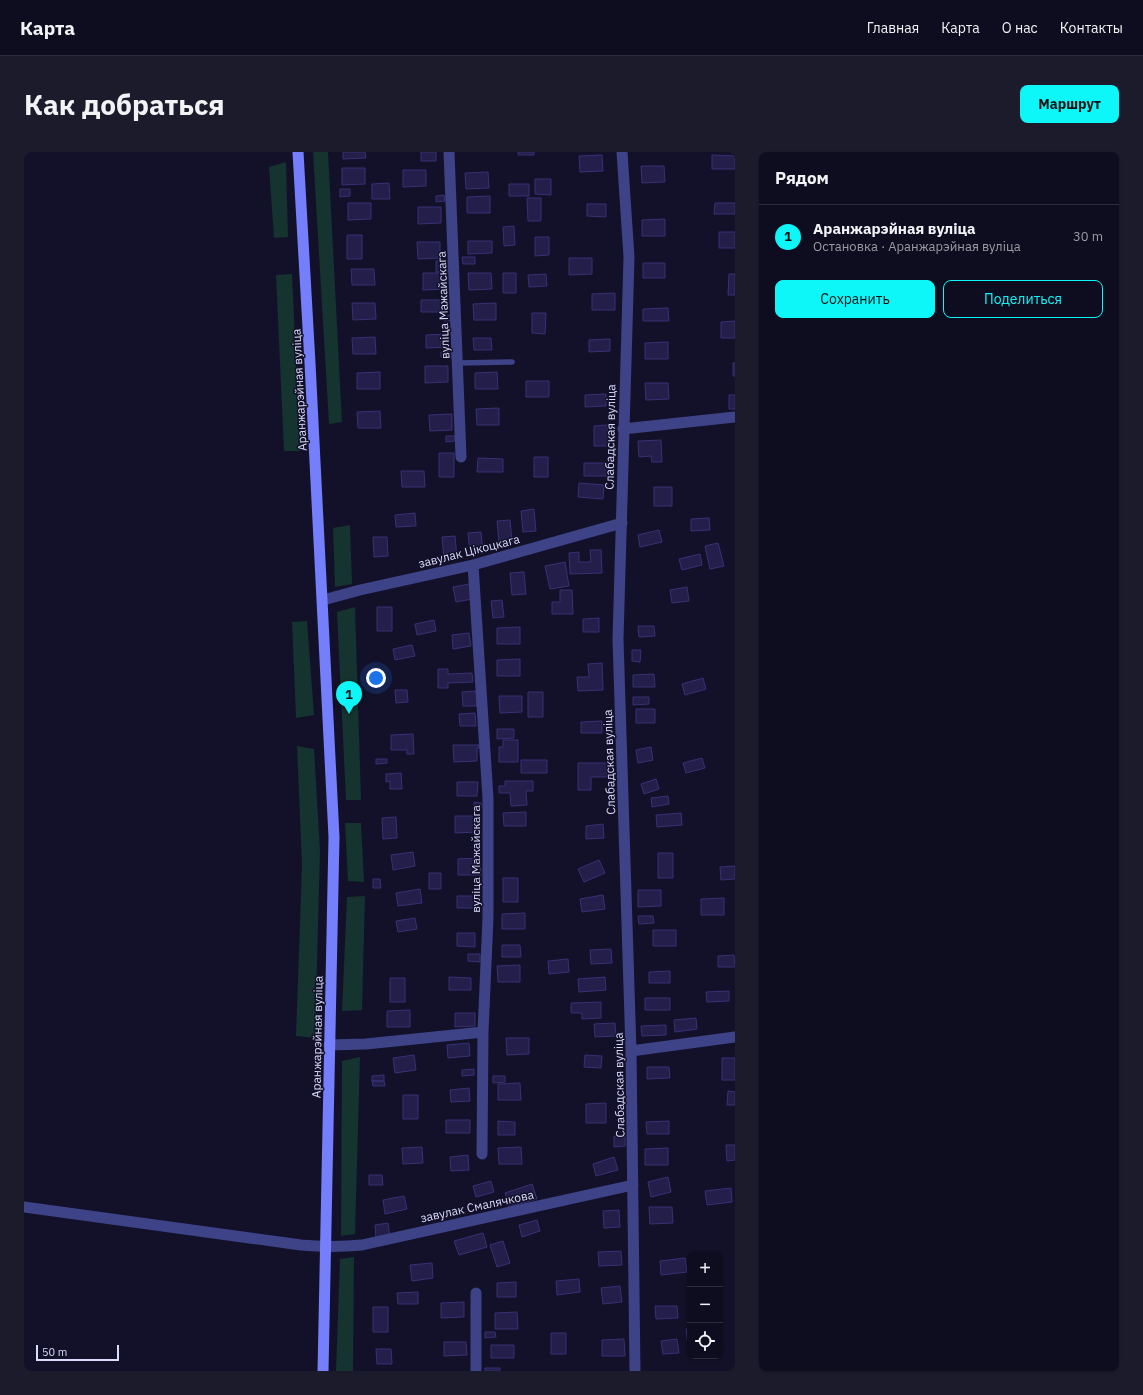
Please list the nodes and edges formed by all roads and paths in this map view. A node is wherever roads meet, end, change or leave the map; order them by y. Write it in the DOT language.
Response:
graph roads {
  1 [pos="298,152"];
  2 [pos="449,152"];
  3 [pos="622,152"];
  4 [pos="458,362"];
  5 [pos="512,362"];
  6 [pos="735,417"];
  7 [pos="623,429"];
  8 [pos="461,457"];
  9 [pos="622,523"];
  10 [pos="473,565"];
  11 [pos="322,600"];
  12 [pos="483,1032"];
  13 [pos="735,1038"];
  14 [pos="329,1045"];
  15 [pos="631,1051"];
  16 [pos="482,1154"];
  17 [pos="633,1185"];
  18 [pos="24,1208"];
  19 [pos="325,1247"];
  20 [pos="476,1293"];
  21 [pos="323,1371"];
  22 [pos="476,1371"];
  23 [pos="635,1371"];
  1 -- 11 [label="main road, Аранжарэйная вуліца"];
  2 -- 4 [label="street, вуліца Мажайскага"];
  3 -- 7 [label="street, Слабадская вуліца"];
  4 -- 5 [label="lane"];
  4 -- 8 [label="street, вуліца Мажайскага"];
  6 -- 7 [label="street"];
  7 -- 9 [label="street, Слабадская вуліца"];
  9 -- 10 [label="street, завулак Цікоцкага"];
  9 -- 15 [label="street, Слабадская вуліца"];
  10 -- 11 [label="street, завулак Цікоцкага"];
  10 -- 12 [label="street, вуліца Мажайскага"];
  11 -- 14 [label="main road, Аранжарэйная вуліца"];
  12 -- 14 [label="street"];
  12 -- 16 [label="street, вуліца Мажайскага"];
  13 -- 15 [label="street"];
  14 -- 19 [label="main road, Аранжарэйная вуліца"];
  15 -- 17 [label="street, Слабадская вуліца"];
  17 -- 19 [label="street, завулак Смалячкова"];
  17 -- 23 [label="street, Слабадская вуліца"];
  18 -- 19 [label="street, завулак Смалячкова"];
  19 -- 21 [label="main road, Аранжарэйная вуліца"];
  20 -- 22 [label="street"];
}
